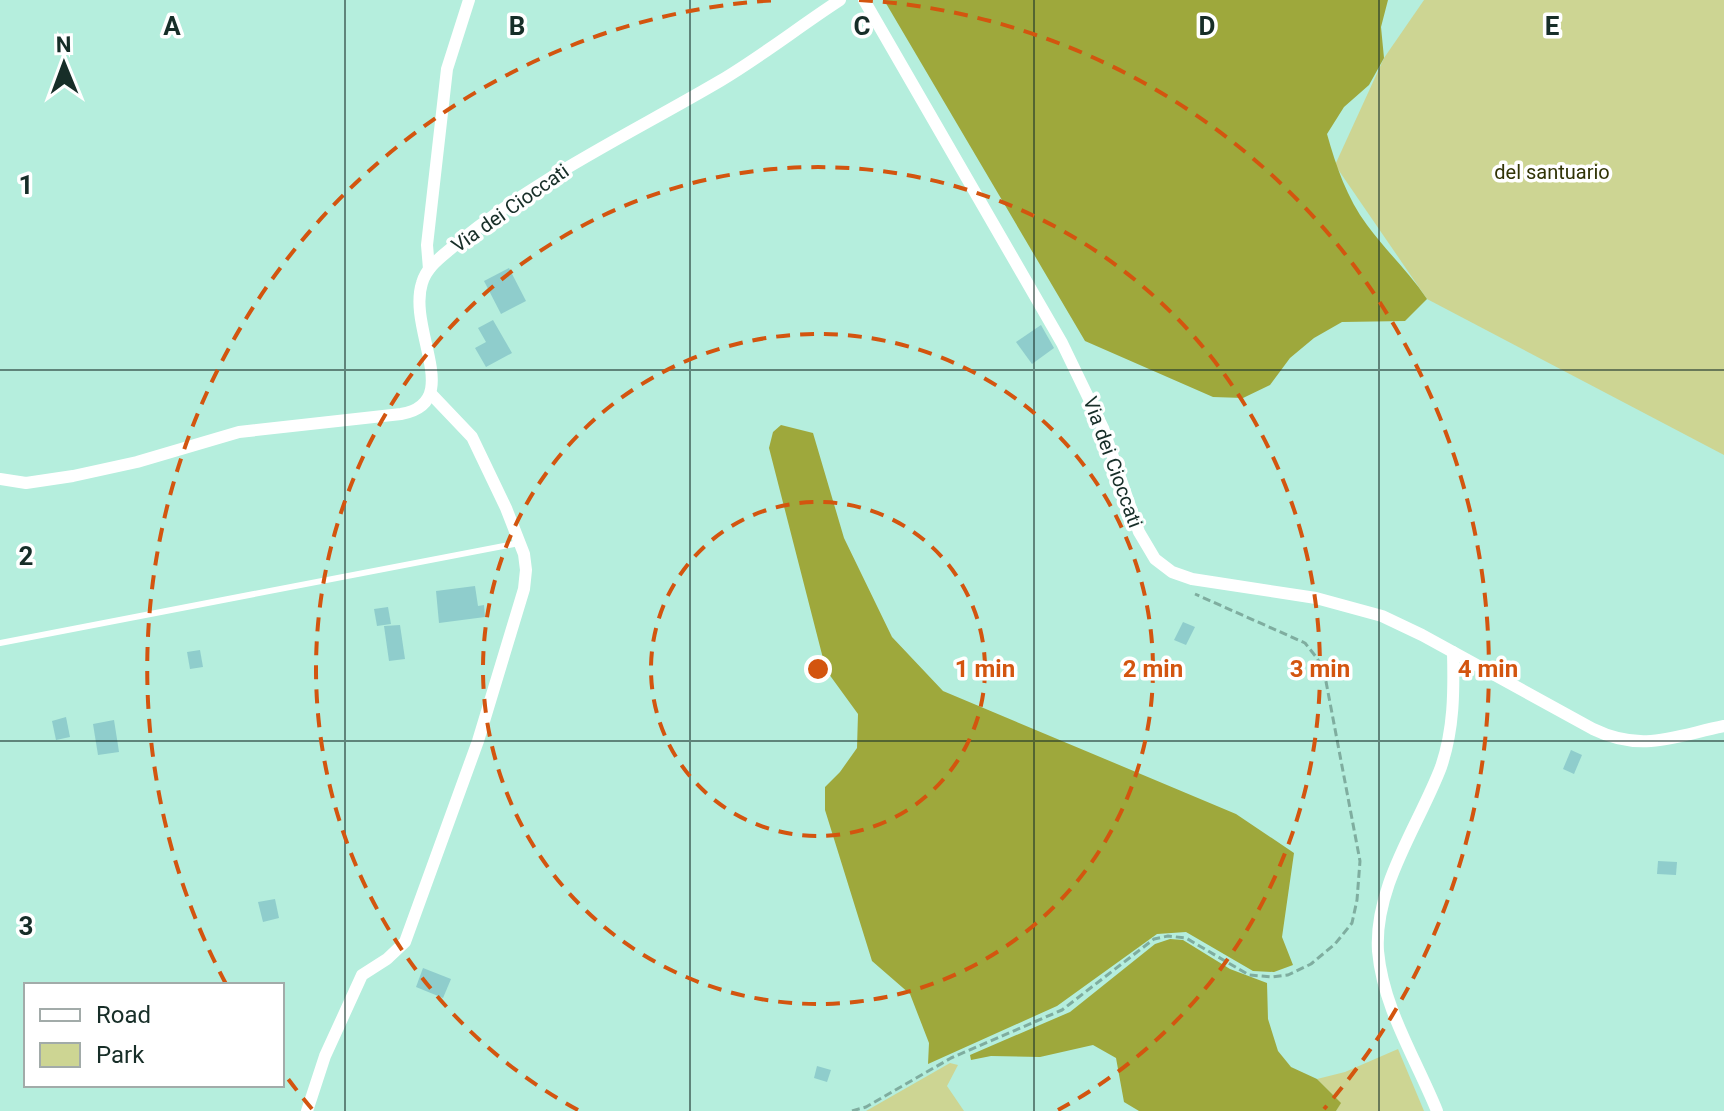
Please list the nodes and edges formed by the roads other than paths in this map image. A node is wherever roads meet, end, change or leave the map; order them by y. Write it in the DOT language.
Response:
graph roads {
  1 [pos="469,0"];
  2 [pos="840,0"];
  3 [pos="864,0"];
  4 [pos="429,269"];
  5 [pos="432,395"];
  6 [pos="0,479"];
  7 [pos="520,542"];
  8 [pos="0,643"];
  9 [pos="1453,652"];
  10 [pos="1724,726"];
  11 [pos="307,1111"];
  12 [pos="1437,1111"];
  1 -- 4 [label="street"];
  2 -- 4 [label="street, Via dei Cioccati"];
  3 -- 9 [label="street, Via dei Cioccati"];
  4 -- 5 [label="street"];
  5 -- 6 [label="street"];
  5 -- 7 [label="street"];
  7 -- 8 [label="lane"];
  7 -- 11 [label="street"];
  9 -- 10 [label="street, Via dei Cioccati"];
  9 -- 12 [label="street"];
}
